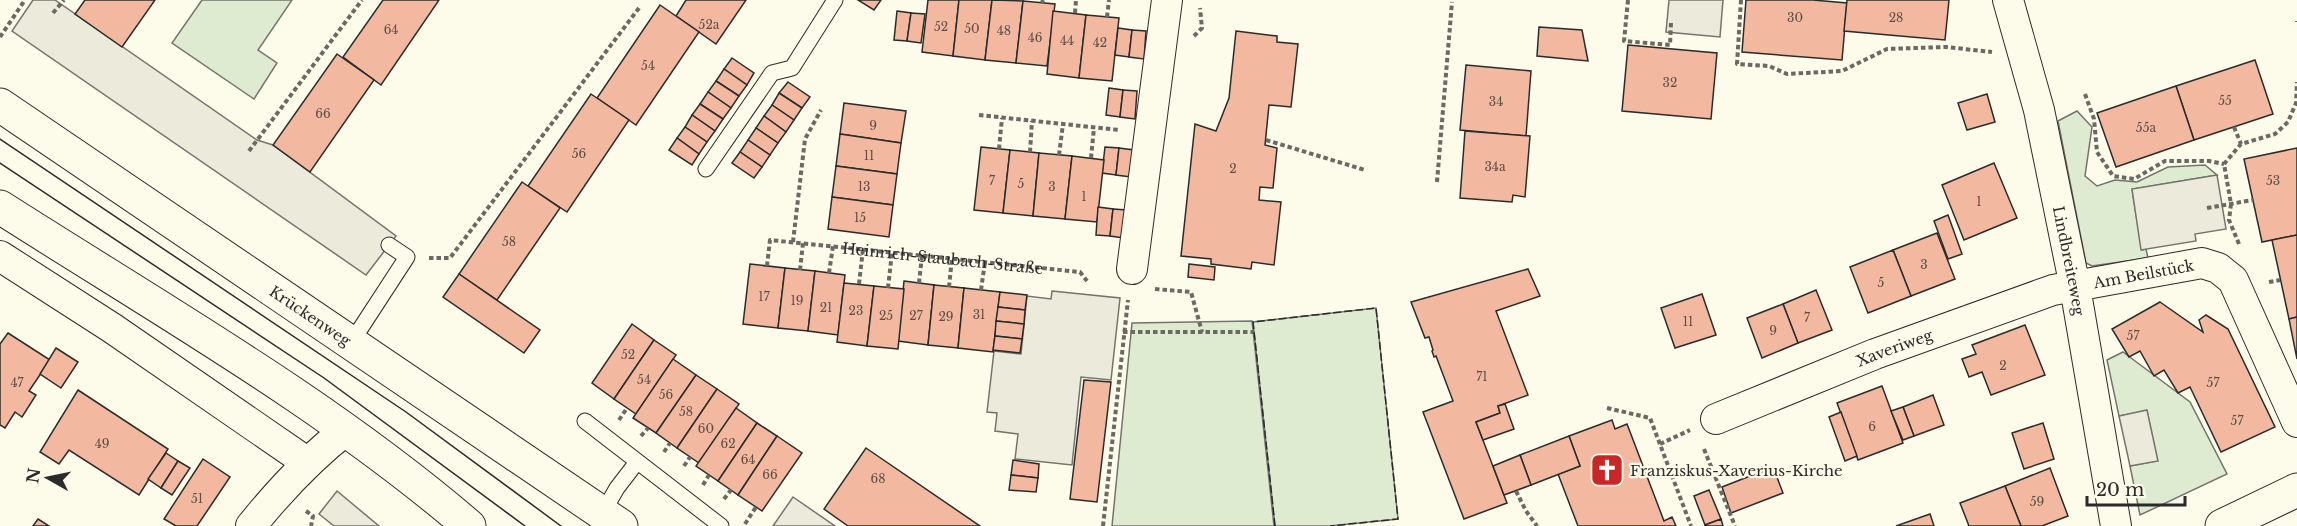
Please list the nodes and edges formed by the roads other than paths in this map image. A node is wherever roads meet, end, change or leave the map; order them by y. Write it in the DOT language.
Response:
graph roads {
  1 [pos="835,0"];
  2 [pos="1167,0"];
  3 [pos="2008,0"];
  4 [pos="0,105"];
  5 [pos="706,169"];
  6 [pos="0,207"];
  7 [pos="389,245"];
  8 [pos="0,256"];
  9 [pos="1131,278"];
  10 [pos="2075,287"];
  11 [pos="351,343"];
  12 [pos="585,421"];
  13 [pos="2297,422"];
  14 [pos="1708,429"];
  15 [pos="346,430"];
  16 [pos="638,462"];
  17 [pos="308,463"];
  18 [pos="2297,490"];
  19 [pos="611,520"];
  20 [pos="251,526"];
  21 [pos="469,526"];
  22 [pos="721,526"];
  23 [pos="2116,526"];
  24 [pos="2222,526"];
  1 -- 5 [label="lane"];
  2 -- 9 [label="street"];
  3 -- 10 [label="street, Lindbreiteweg"];
  4 -- 11 [label="main road, Krückenweg"];
  6 -- 15 [label="main road"];
  7 -- 11 [label="lane"];
  8 -- 17 [label="street"];
  10 -- 13 [label="street, Am Beilstück"];
  10 -- 14 [label="street, Xaveriweg"];
  10 -- 23 [label="street, Lindbreiteweg"];
  11 -- 19 [label="main road, Krückenweg"];
  12 -- 16 [label="lane"];
  15 -- 17 [label="street"];
  15 -- 21 [label="main road"];
  16 -- 19 [label="lane"];
  16 -- 22 [label="lane"];
  17 -- 20 [label="street"];
  18 -- 24 [label="main road"];
}
